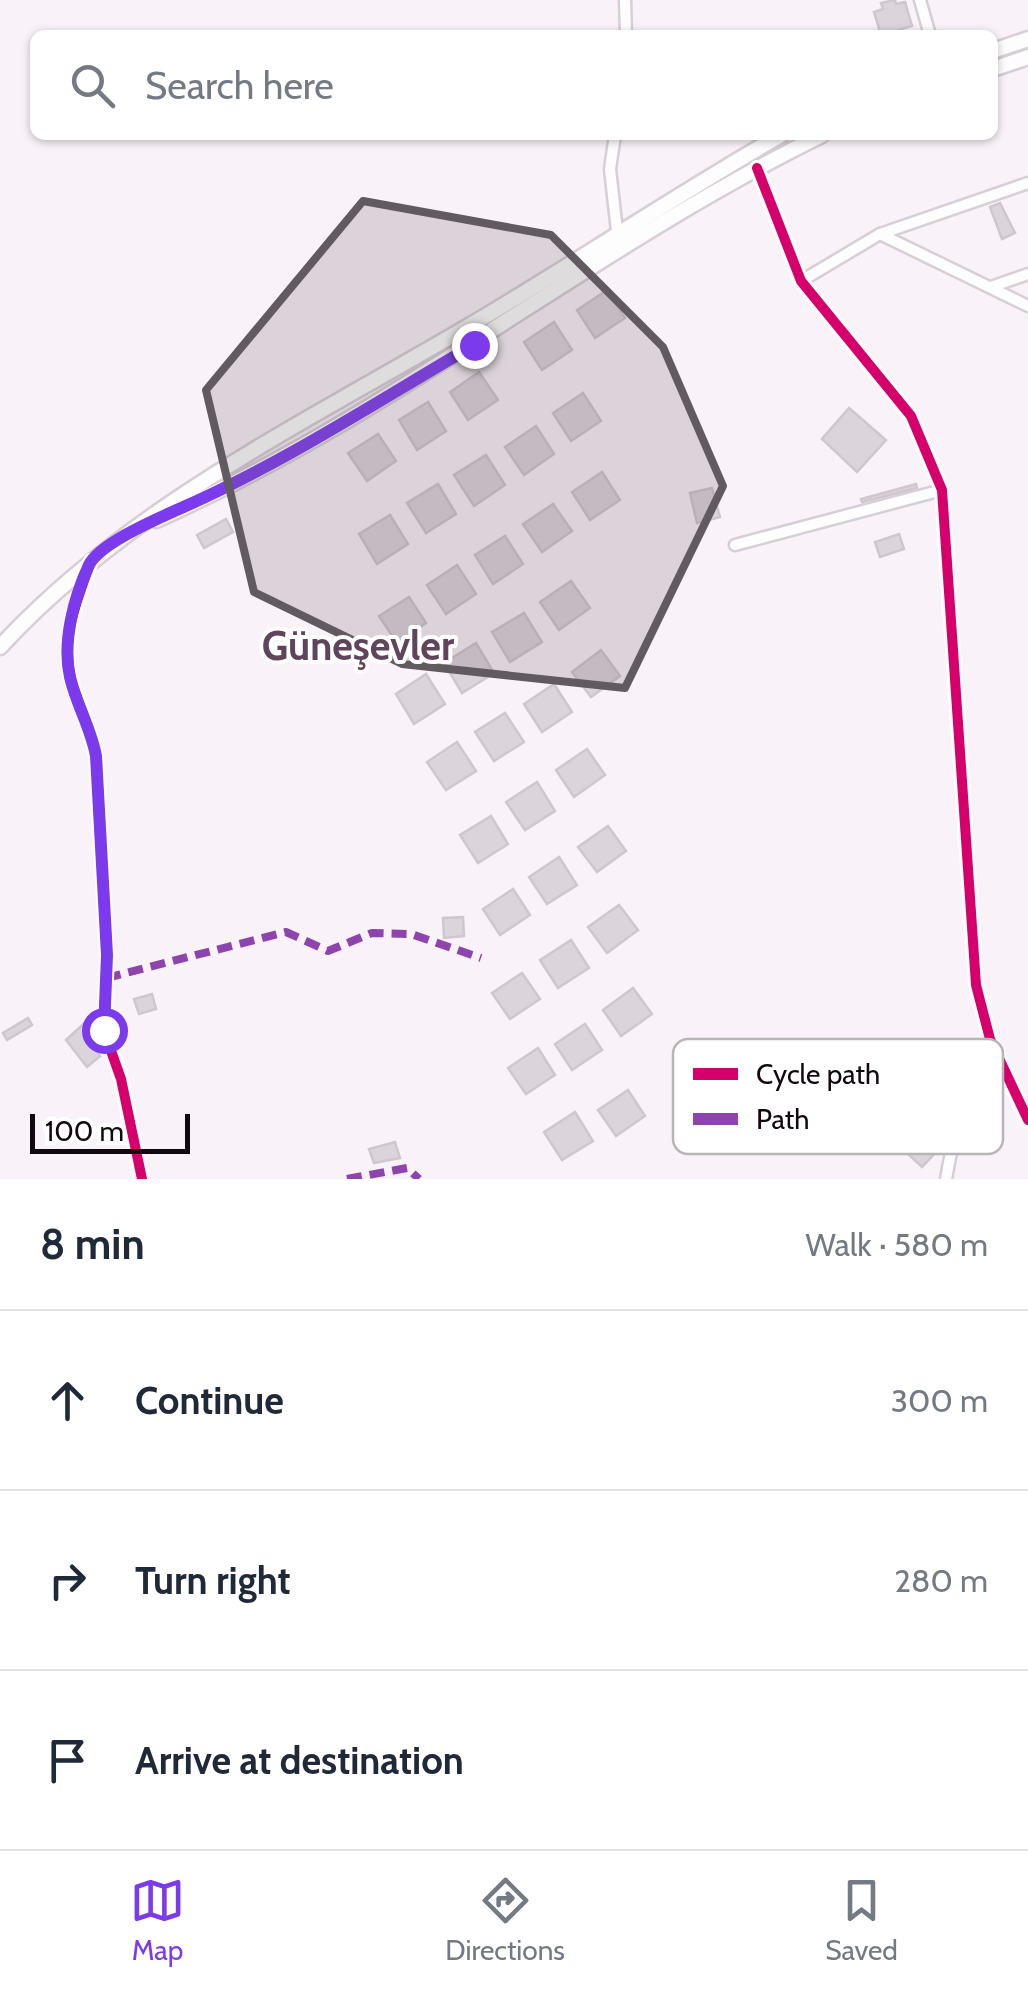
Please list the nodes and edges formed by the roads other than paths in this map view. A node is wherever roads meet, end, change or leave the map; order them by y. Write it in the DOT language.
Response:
graph roads {
  1 [pos="625,0"];
  2 [pos="920,0"];
  3 [pos="626,30"];
  4 [pos="929,30"];
  5 [pos="1028,39"];
  6 [pos="998,49"];
  7 [pos="1028,57"];
  8 [pos="998,68"];
  9 [pos="614,140"];
  10 [pos="772,140"];
  11 [pos="812,140"];
  12 [pos="757,168"];
  13 [pos="1028,183"];
  14 [pos="618,231"];
  15 [pos="880,234"];
  16 [pos="1028,274"];
  17 [pos="802,281"];
  18 [pos="990,288"];
  19 [pos="1028,306"];
  20 [pos="942,490"];
  21 [pos="142,526"];
  22 [pos="736,545"];
  23 [pos="91,561"];
  24 [pos="0,646"];
  25 [pos="990,1039"];
  26 [pos="1003,1067"];
  27 [pos="1005,1071"];
  28 [pos="1028,1120"];
  29 [pos="950,1154"];
  30 [pos="142,1179"];
  31 [pos="946,1179"];
  1 -- 3 [label="street"];
  2 -- 4 [label="street"];
  5 -- 6 [label="main road"];
  7 -- 8 [label="main road"];
  9 -- 14 [label="street"];
  10 -- 14 [label="main road"];
  11 -- 12 [label="main road"];
  12 -- 17 [label="street"];
  12 -- 21 [label="main road"];
  13 -- 15 [label="street"];
  14 -- 21 [label="main road"];
  15 -- 17 [label="street"];
  15 -- 18 [label="street"];
  16 -- 18 [label="street"];
  17 -- 20 [label="street"];
  18 -- 19 [label="street"];
  20 -- 22 [label="street"];
  20 -- 25 [label="street"];
  21 -- 23 [label="main road"];
  23 -- 24 [label="main road"];
  23 -- 30 [label="street"];
  26 -- 27 [label="street"];
  27 -- 28 [label="street"];
  29 -- 31 [label="street"];
}
